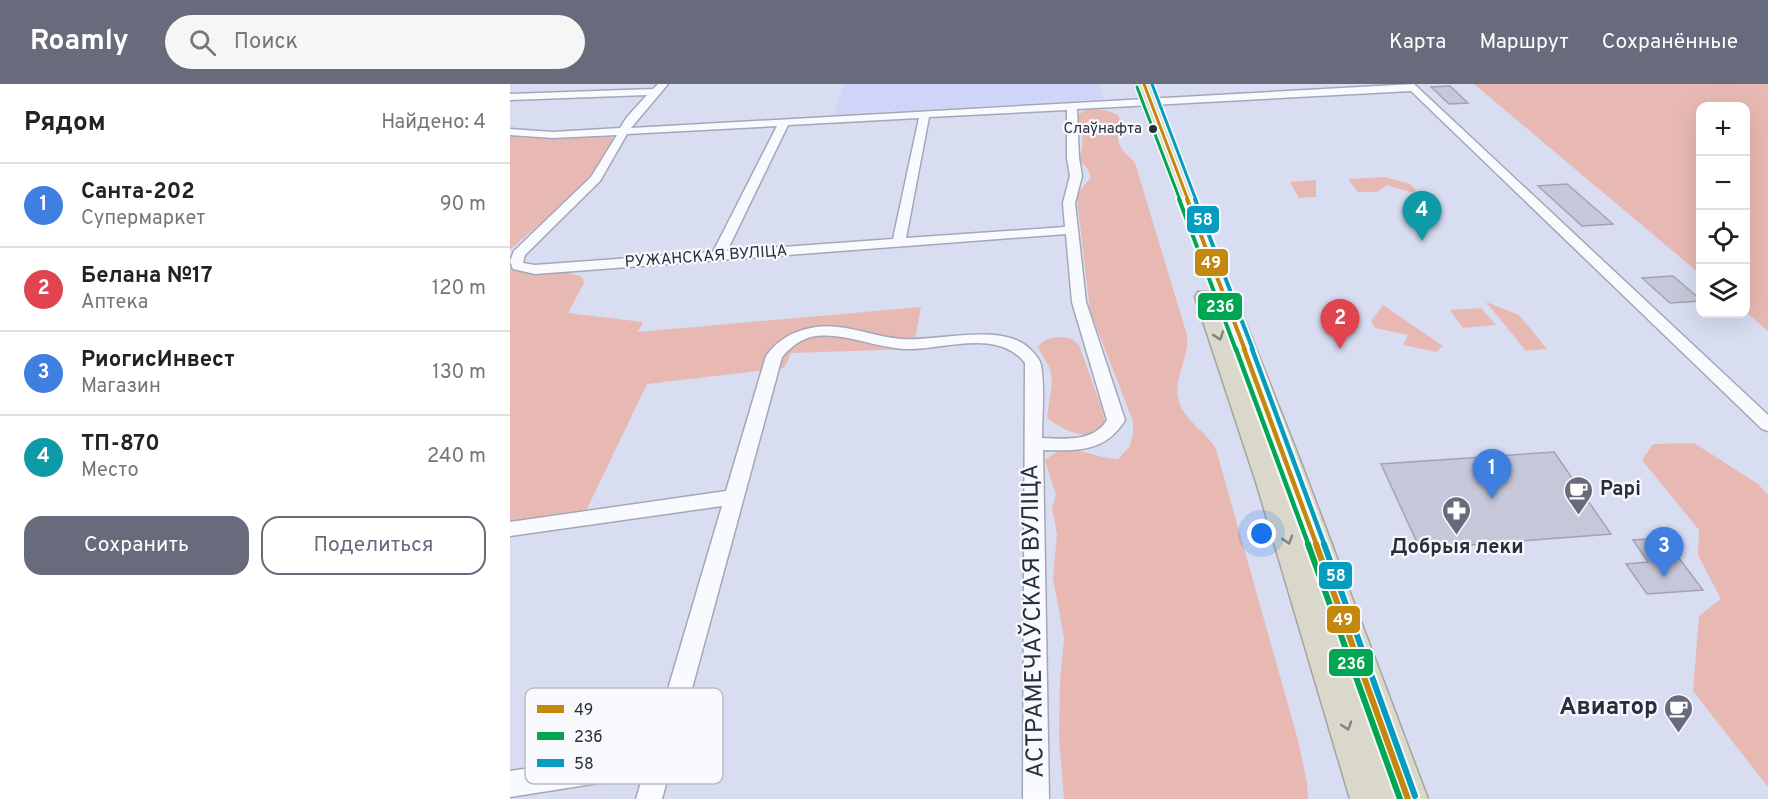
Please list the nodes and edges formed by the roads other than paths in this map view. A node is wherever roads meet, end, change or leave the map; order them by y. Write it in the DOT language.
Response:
graph roads {
  1 [pos="1411,86"];
  2 [pos="660,88"];
  3 [pos="1141,93"];
  4 [pos="510,97"];
  5 [pos="1072,106"];
  6 [pos="925,114"];
  7 [pos="784,122"];
  8 [pos="624,131"];
  9 [pos="510,132"];
  10 [pos="1072,230"];
  11 [pos="899,243"];
  12 [pos="717,257"];
  13 [pos="1768,425"];
  14 [pos="1032,444"];
  15 [pos="734,497"];
  16 [pos="510,529"];
  17 [pos="680,688"];
  18 [pos="525,782"];
  19 [pos="510,784"];
  20 [pos="653,784"];
  21 [pos="649,799"];
  22 [pos="1036,799"];
  23 [pos="1370,799"];
  24 [pos="1408,799"];
  1 -- 3 [label="street"];
  1 -- 13 [label="street"];
  2 -- 4 [label="street"];
  2 -- 8 [label="street"];
  3 -- 5 [label="street"];
  3 -- 23 [label="highway, one-way"];
  3 -- 24 [label="highway"];
  5 -- 6 [label="street"];
  5 -- 10 [label="street, АСТРАМЕЧАЎСКАЯ ВУЛІЦА"];
  6 -- 7 [label="street"];
  6 -- 11 [label="street"];
  7 -- 8 [label="street"];
  7 -- 12 [label="street"];
  8 -- 9 [label="street"];
  8 -- 12 [label="street, РУЖАНСКАЯ ВУЛІЦА"];
  10 -- 11 [label="street, РУЖАНСКАЯ ВУЛІЦА"];
  10 -- 14 [label="street, АСТРАМЕЧАЎСКАЯ ВУЛІЦА"];
  11 -- 12 [label="street, РУЖАНСКАЯ ВУЛІЦА"];
  14 -- 15 [label="street, АСТРАМЕЧАЎСКАЯ ВУЛІЦА"];
  14 -- 22 [label="street, АСТРАМЕЧАЎСКАЯ ВУЛІЦА"];
  15 -- 16 [label="street"];
  15 -- 17 [label="street"];
  18 -- 19 [label="street"];
  20 -- 21 [label="street"];
}
